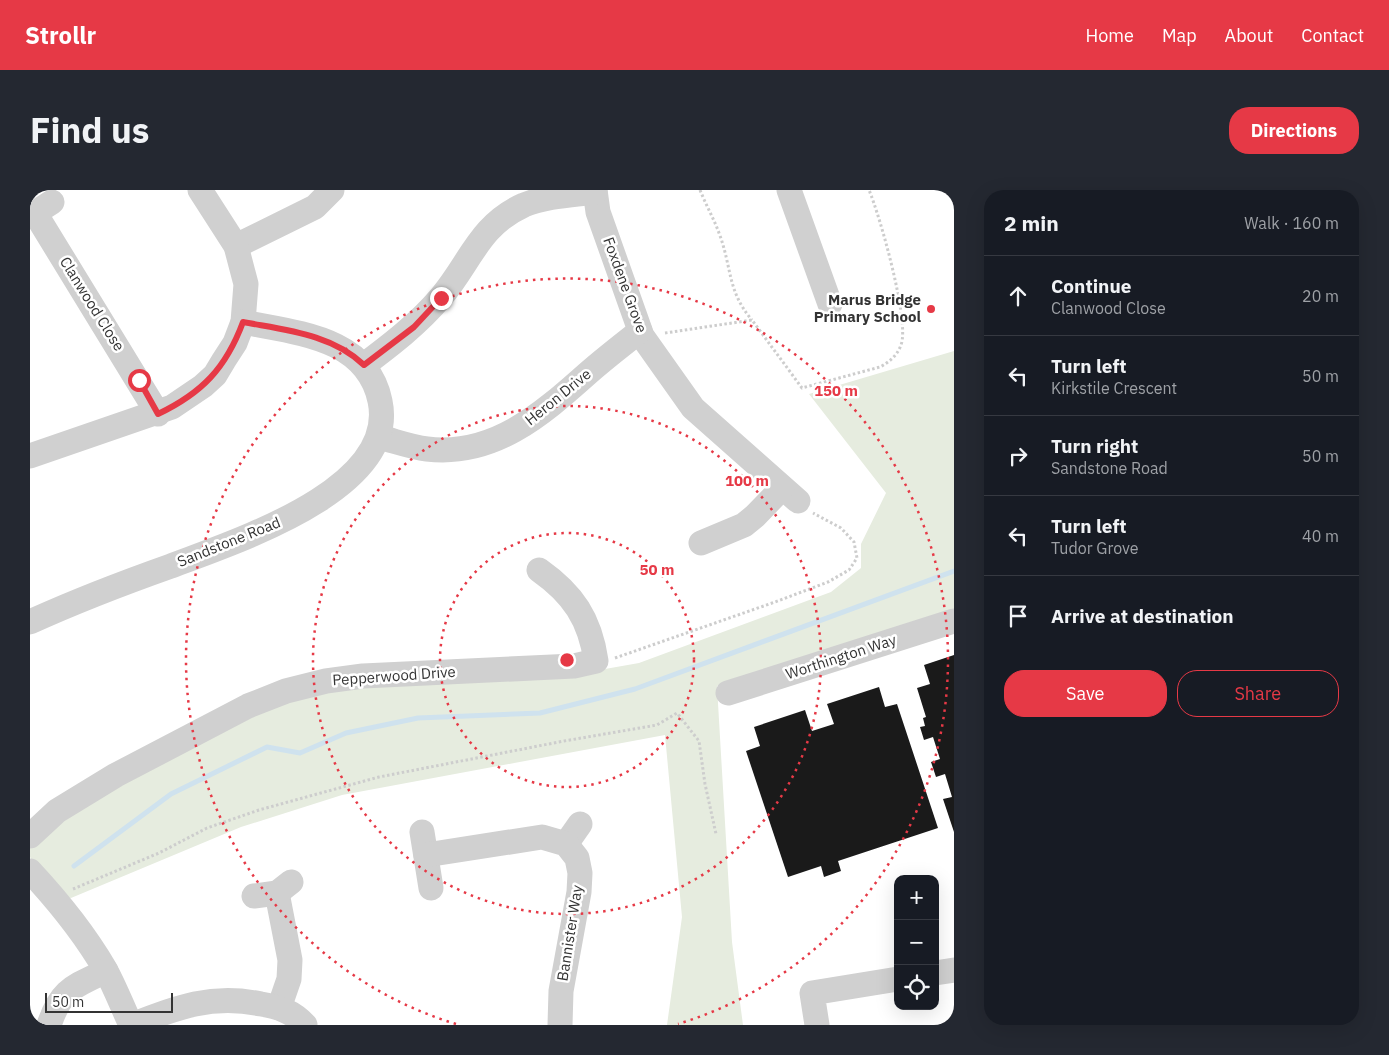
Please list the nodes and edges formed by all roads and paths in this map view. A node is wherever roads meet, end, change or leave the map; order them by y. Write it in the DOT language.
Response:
graph roads {
  1 [pos="200,190"];
  2 [pos="332,190"];
  3 [pos="700,190"];
  4 [pos="789,190"];
  5 [pos="870,190"];
  6 [pos="595,191"];
  7 [pos="39,210"];
  8 [pos="236,246"];
  9 [pos="830,304"];
  10 [pos="752,320"];
  11 [pos="243,322"];
  12 [pos="641,333"];
  13 [pos="364,365"];
  14 [pos="158,414"];
  15 [pos="379,436"];
  16 [pos="30,456"];
  17 [pos="784,490"];
  18 [pos="701,543"];
  19 [pos="538,570"];
  20 [pos="954,621"];
  21 [pos="30,622"];
  22 [pos="605,660"];
  23 [pos="728,693"];
  24 [pos="580,824"];
  25 [pos="716,834"];
  26 [pos="30,836"];
  27 [pos="566,844"];
  28 [pos="30,871"];
  29 [pos="431,888"];
  30 [pos="274,891"];
  31 [pos="54,896"];
  32 [pos="954,970"];
  33 [pos="106,971"];
  34 [pos="939,972"];
  35 [pos="894,981"];
  36 [pos="279,1008"];
  37 [pos="49,1025"];
  38 [pos="131,1025"];
  39 [pos="305,1025"];
  40 [pos="560,1025"];
  41 [pos="817,1025"];
  1 -- 8 [label="street"];
  2 -- 8 [label="street"];
  3 -- 10 [label="path"];
  4 -- 9 [label="street"];
  5 -- 10 [label="path"];
  6 -- 12 [label="street, Foxdene Grove"];
  6 -- 13 [label="street"];
  7 -- 14 [label="street, Clanwood Close"];
  8 -- 11 [label="street"];
  10 -- 12 [label="path"];
  11 -- 13 [label="street, Sandstone Road"];
  11 -- 14 [label="street"];
  12 -- 15 [label="street, Heron Drive"];
  12 -- 17 [label="street, Foxdene Grove"];
  13 -- 15 [label="street, Sandstone Road"];
  14 -- 16 [label="street"];
  15 -- 21 [label="street, Sandstone Road"];
  17 -- 18 [label="street"];
  17 -- 22 [label="path"];
  19 -- 22 [label="street"];
  20 -- 23 [label="street, Worthington Way"];
  22 -- 26 [label="street, Pepperwood Drive"];
  24 -- 27 [label="street"];
  25 -- 31 [label="path"];
  27 -- 29 [label="street"];
  27 -- 40 [label="street, Bannister Way"];
  28 -- 31 [label="street"];
  30 -- 36 [label="street"];
  31 -- 33 [label="street"];
  32 -- 34 [label="street"];
  33 -- 37 [label="street"];
  33 -- 38 [label="street"];
  35 -- 41 [label="street"];
  36 -- 38 [label="street"];
  36 -- 39 [label="street"];
}
